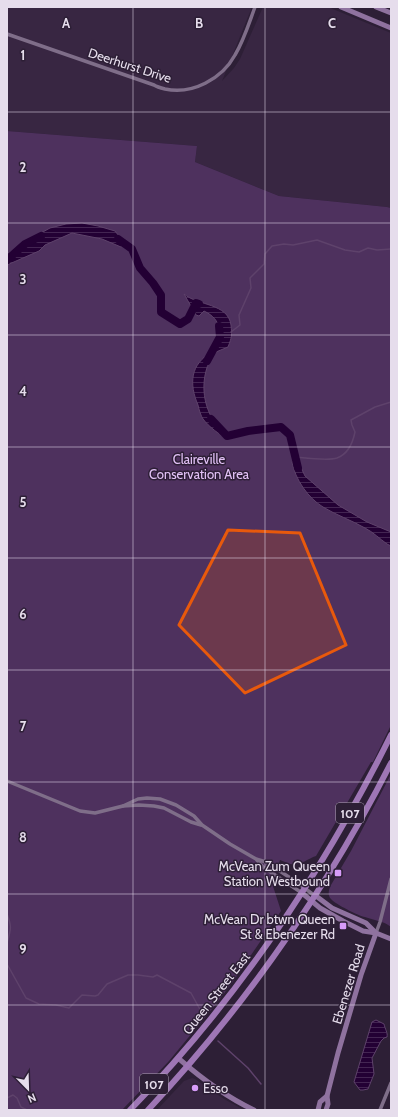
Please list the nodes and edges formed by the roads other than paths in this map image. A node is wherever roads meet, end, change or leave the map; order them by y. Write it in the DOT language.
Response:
graph roads {
  1 [pos="255,7"];
  2 [pos="341,7"];
  3 [pos="376,7"];
  4 [pos="391,13"];
  5 [pos="391,28"];
  6 [pos="7,34"];
  7 [pos="391,735"];
  8 [pos="391,763"];
  9 [pos="7,781"];
  10 [pos="123,806"];
  11 [pos="202,825"];
  12 [pos="391,879"];
  13 [pos="304,891"];
  14 [pos="314,899"];
  15 [pos="376,933"];
  16 [pos="391,939"];
  17 [pos="178,1058"];
  18 [pos="188,1066"];
  19 [pos="391,1083"];
  20 [pos="327,1096"];
  21 [pos="130,1110"];
  22 [pos="148,1110"];
  23 [pos="254,1110"];
  24 [pos="318,1110"];
  25 [pos="326,1110"];
  26 [pos="380,1110"];
  1 -- 6 [label="street, Deerhurst Drive"];
  2 -- 5 [label="main road"];
  3 -- 4 [label="main road"];
  7 -- 13 [label="main road, Queen Street East / 107"];
  8 -- 14 [label="main road, Queen Street East / 107"];
  9 -- 10 [label="street"];
  10 -- 11 [label="street"];
  10 -- 11 [label="street"];
  11 -- 13 [label="street"];
  12 -- 15 [label="street, Ebenezer Road"];
  13 -- 14 [label="main road"];
  13 -- 17 [label="main road, Queen Street East / 107"];
  14 -- 15 [label="main road"];
  14 -- 15 [label="main road"];
  14 -- 18 [label="main road, Queen Street East / 107"];
  15 -- 16 [label="main road"];
  15 -- 20 [label="main road, Ebenezer Road"];
  17 -- 18 [label="main road"];
  17 -- 21 [label="main road, Queen Street East / 107"];
  18 -- 22 [label="main road, Queen Street East / 107"];
  18 -- 23 [label="main road"];
  19 -- 26 [label="street"];
  20 -- 24 [label="main road, Ebenezer Road"];
  20 -- 25 [label="main road, Ebenezer Road"];
}
